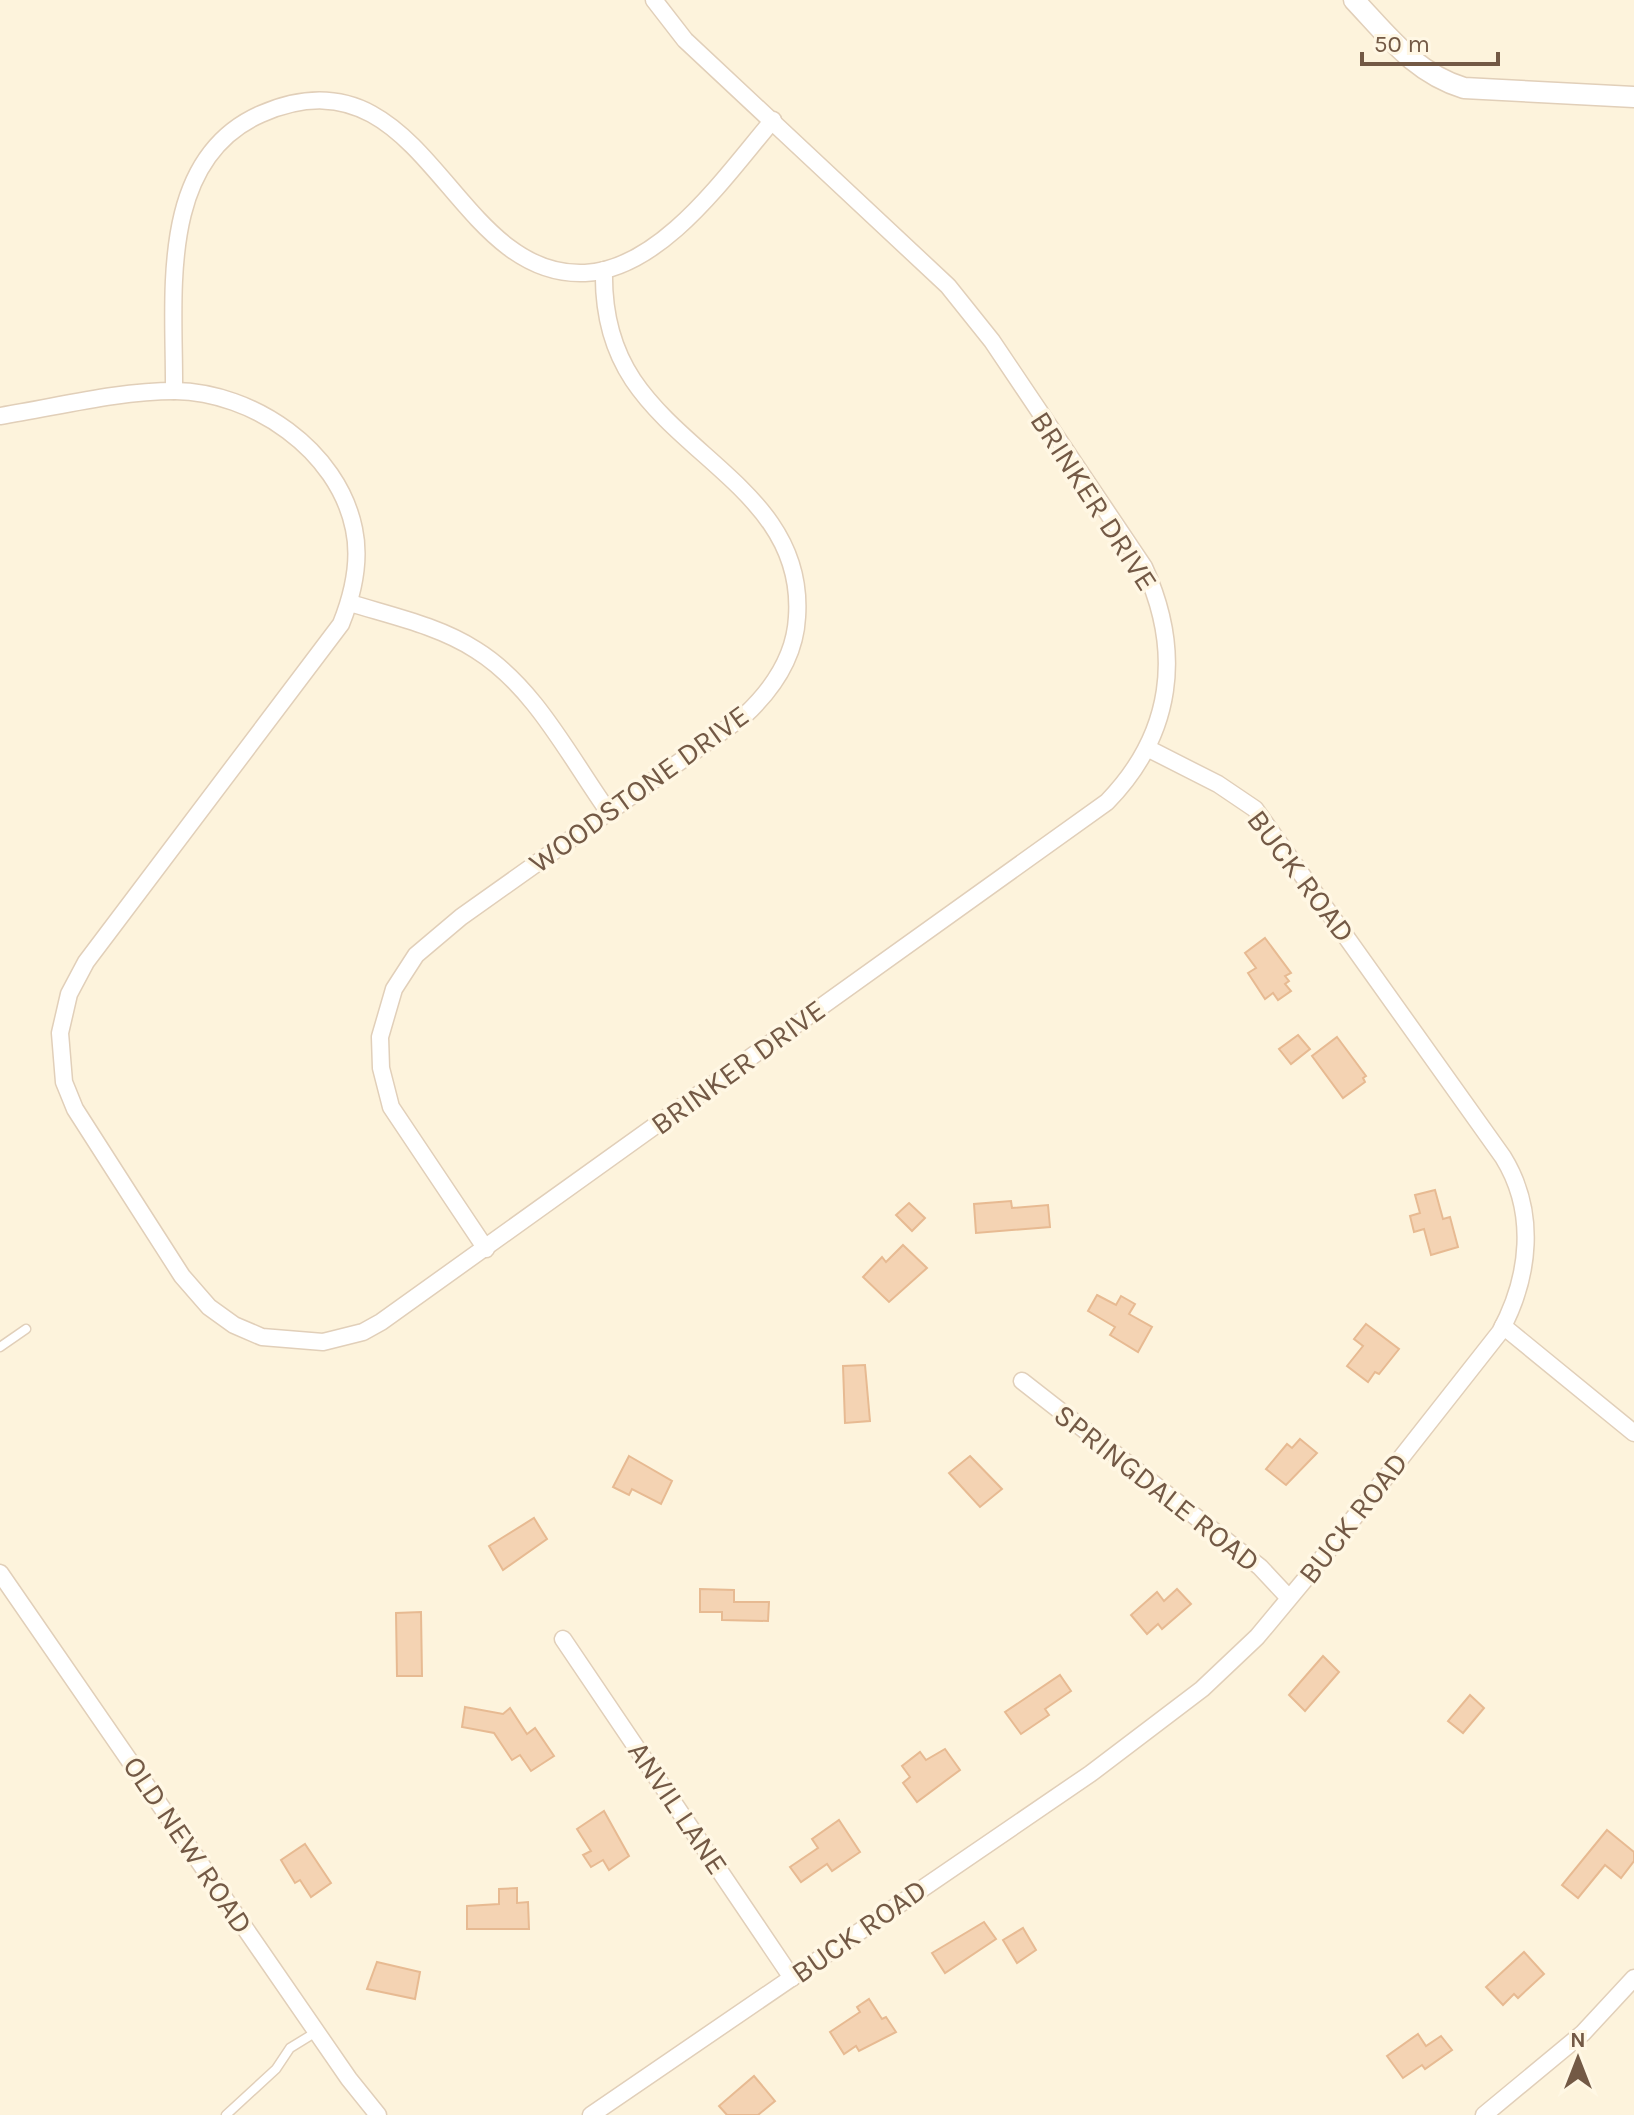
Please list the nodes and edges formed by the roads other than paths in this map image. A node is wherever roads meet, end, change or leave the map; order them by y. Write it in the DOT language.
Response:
graph roads {
  1 [pos="654,0"];
  2 [pos="1354,0"];
  3 [pos="1634,97"];
  4 [pos="773,120"];
  5 [pos="604,270"];
  6 [pos="174,391"];
  7 [pos="0,416"];
  8 [pos="350,603"];
  9 [pos="1147,748"];
  10 [pos="608,811"];
  11 [pos="486,1249"];
  12 [pos="1503,1326"];
  13 [pos="26,1329"];
  14 [pos="0,1347"];
  15 [pos="1022,1381"];
  16 [pos="1634,1433"];
  17 [pos="0,1573"];
  18 [pos="1289,1598"];
  19 [pos="563,1639"];
  20 [pos="792,1978"];
  21 [pos="1634,1978"];
  22 [pos="317,2032"];
  23 [pos="226,2115"];
  24 [pos="378,2115"];
  25 [pos="591,2115"];
  26 [pos="1484,2115"];
  1 -- 4 [label="street, BRINKER DRIVE"];
  2 -- 3 [label="street"];
  4 -- 5 [label="street"];
  4 -- 9 [label="street, BRINKER DRIVE"];
  5 -- 6 [label="street"];
  5 -- 10 [label="street, WOODSTONE DRIVE"];
  6 -- 7 [label="street, BRINKER DRIVE"];
  6 -- 8 [label="street, BRINKER DRIVE"];
  8 -- 10 [label="street"];
  8 -- 11 [label="street, BRINKER DRIVE"];
  9 -- 11 [label="street, BRINKER DRIVE"];
  9 -- 12 [label="street, BUCK ROAD"];
  10 -- 11 [label="street, WOODSTONE DRIVE"];
  12 -- 16 [label="street"];
  12 -- 18 [label="street, BUCK ROAD"];
  13 -- 14 [label="lane"];
  15 -- 18 [label="street, SPRINGDALE ROAD"];
  17 -- 22 [label="street, OLD NEW ROAD"];
  18 -- 20 [label="street, BUCK ROAD"];
  19 -- 20 [label="street, ANVIL LANE"];
  20 -- 25 [label="street, BUCK ROAD"];
  21 -- 26 [label="street"];
  22 -- 23 [label="lane"];
  22 -- 24 [label="street, OLD NEW ROAD"];
}
